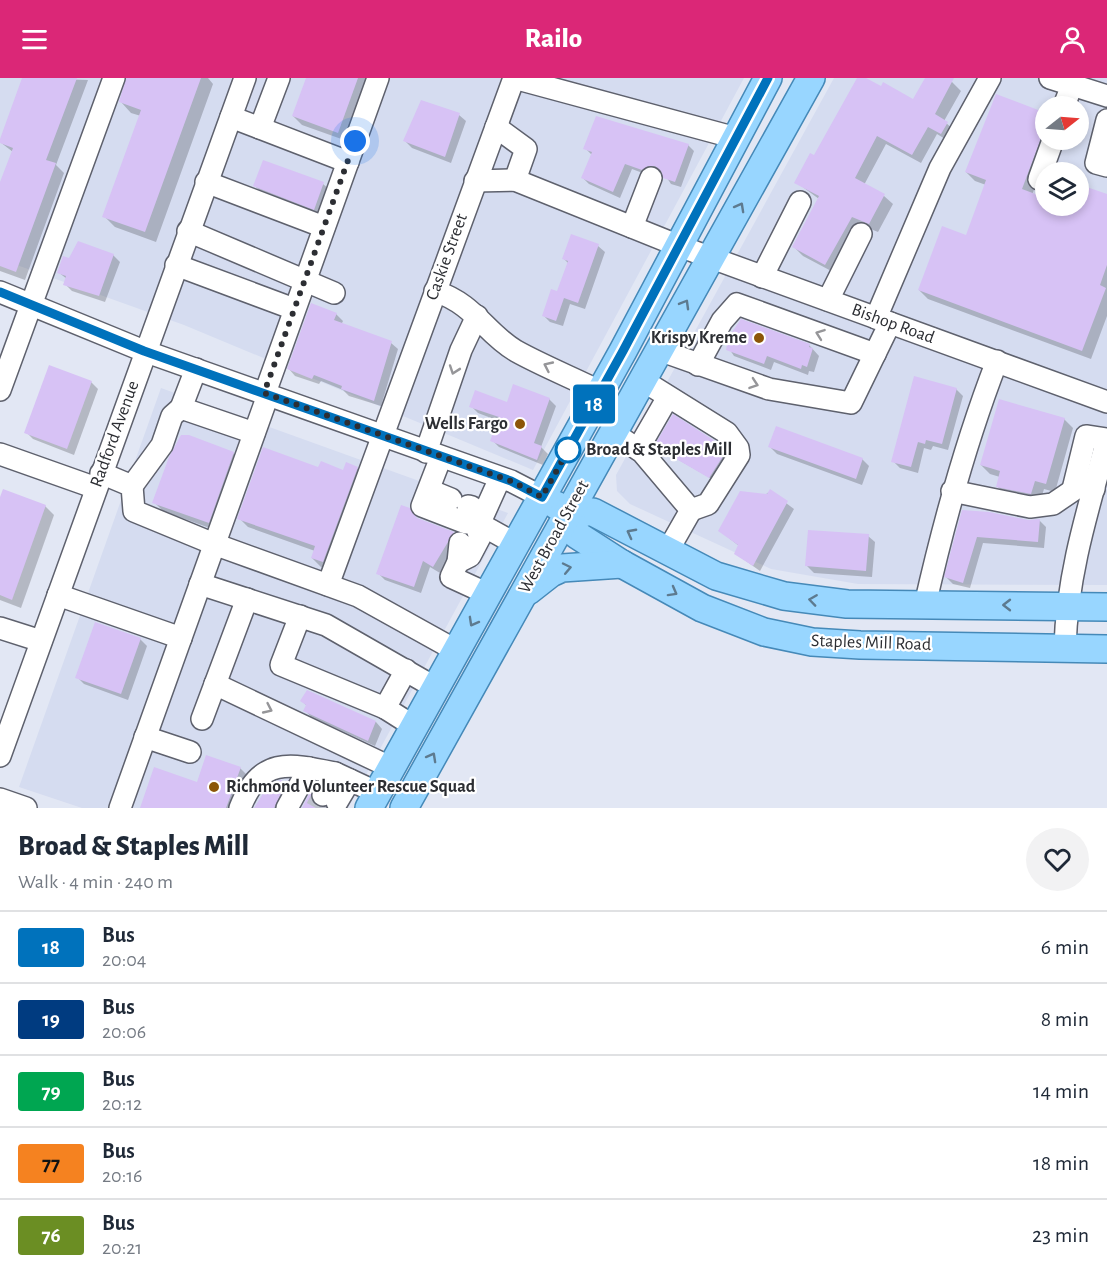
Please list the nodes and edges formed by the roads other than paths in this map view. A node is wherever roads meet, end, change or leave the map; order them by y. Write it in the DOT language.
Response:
graph roads {
  1 [pos="114,78"];
  2 [pos="245,78"];
  3 [pos="279,78"];
  4 [pos="378,78"];
  5 [pos="514,78"];
  6 [pos="768,78"];
  7 [pos="794,78"];
  8 [pos="811,78"];
  9 [pos="990,78"];
  10 [pos="1050,78"];
  11 [pos="1072,85"];
  12 [pos="1068,96"];
  13 [pos="1107,96"];
  14 [pos="231,117"];
  15 [pos="1107,120"];
  16 [pos="496,127"];
  17 [pos="260,128"];
  18 [pos="782,130"];
  19 [pos="736,138"];
  20 [pos="348,162"];
  21 [pos="1107,166"];
  22 [pos="651,178"];
  23 [pos="514,180"];
  24 [pos="475,181"];
  25 [pos="207,182"];
  26 [pos="800,202"];
  27 [pos="324,227"];
  28 [pos="632,227"];
  29 [pos="188,231"];
  30 [pos="861,234"];
  31 [pos="679,246"];
  32 [pos="711,258"];
  33 [pos="176,265"];
  34 [pos="762,277"];
  35 [pos="304,280"];
  36 [pos="435,291"];
  37 [pos="0,292"];
  38 [pos="334,293"];
  39 [pos="828,300"];
  40 [pos="32,303"];
  41 [pos="294,309"];
  42 [pos="477,316"];
  43 [pos="883,320"];
  44 [pos="659,350"];
  45 [pos="144,351"];
  46 [pos="874,354"];
  47 [pos="997,362"];
  48 [pos="698,364"];
  49 [pos="196,369"];
  50 [pos="642,380"];
  51 [pos="0,390"];
  52 [pos="601,392"];
  53 [pos="266,394"];
  54 [pos="668,397"];
  55 [pos="1107,402"];
  56 [pos="181,408"];
  57 [pos="254,432"];
  58 [pos="612,432"];
  59 [pos="381,437"];
  60 [pos="1107,440"];
  61 [pos="638,449"];
  62 [pos="0,454"];
  63 [pos="434,455"];
  64 [pos="500,478"];
  65 [pos="98,480"];
  66 [pos="132,486"];
  67 [pos="1073,489"];
  68 [pos="1094,489"];
  69 [pos="429,490"];
  70 [pos="952,491"];
  71 [pos="542,497"];
  72 [pos="691,510"];
  73 [pos="568,512"];
  74 [pos="466,526"];
  75 [pos="214,544"];
  76 [pos="516,544"];
  77 [pos="667,552"];
  78 [pos="622,564"];
  79 [pos="200,584"];
  80 [pos="328,585"];
  81 [pos="488,594"];
  82 [pos="58,595"];
  83 [pos="520,598"];
  84 [pos="247,599"];
  85 [pos="926,605"];
  86 [pos="1066,606"];
  87 [pos="1107,607"];
  88 [pos="300,616"];
  89 [pos="0,628"];
  90 [pos="181,638"];
  91 [pos="41,641"];
  92 [pos="1065,647"];
  93 [pos="1107,649"];
  94 [pos="457,651"];
  95 [pos="406,670"];
  96 [pos="215,684"];
  97 [pos="436,688"];
  98 [pos="386,708"];
  99 [pos="202,720"];
  100 [pos="415,727"];
  101 [pos="146,737"];
  102 [pos="190,752"];
  103 [pos="0,756"];
  104 [pos="309,768"];
  105 [pos="392,768"];
  106 [pos="343,776"];
  107 [pos="0,799"];
  108 [pos="330,799"];
  109 [pos="374,800"];
  110 [pos="26,808"];
  111 [pos="120,808"];
  112 [pos="240,808"];
  113 [pos="287,808"];
  114 [pos="404,808"];
  1 -- 40 [label="street"];
  2 -- 14 [label="street, Radford Avenue"];
  3 -- 17 [label="street"];
  4 -- 20 [label="street"];
  5 -- 16 [label="street, Caskie Street"];
  5 -- 19 [label="street"];
  6 -- 19 [label="main road, West Broad Street"];
  7 -- 18 [label="street"];
  8 -- 18 [label="main road, West Broad Street"];
  9 -- 43 [label="street"];
  10 -- 11 [label="street"];
  11 -- 12 [label="street"];
  11 -- 13 [label="street"];
  14 -- 17 [label="street"];
  14 -- 25 [label="street, Radford Avenue"];
  15 -- 21 [label="street"];
  16 -- 23 [label="street"];
  16 -- 24 [label="street, Caskie Street"];
  17 -- 20 [label="street"];
  32 -- 18 [label="main road, West Broad Street, one-way"];
  19 -- 31 [label="main road, West Broad Street"];
  20 -- 27 [label="street"];
  22 -- 28 [label="street"];
  23 -- 24 [label="street"];
  23 -- 28 [label="street, Bishop Road"];
  24 -- 36 [label="street, Caskie Street"];
  25 -- 27 [label="street"];
  25 -- 29 [label="street, Radford Avenue"];
  26 -- 34 [label="street"];
  27 -- 35 [label="street"];
  28 -- 31 [label="street, Bishop Road"];
  29 -- 33 [label="street, Radford Avenue"];
  29 -- 35 [label="street"];
  30 -- 39 [label="street"];
  31 -- 32 [label="street, Bishop Road"];
  31 -- 52 [label="main road, West Broad Street"];
  32 -- 34 [label="street, Bishop Road"];
  44 -- 32 [label="main road, West Broad Street, one-way"];
  33 -- 41 [label="street"];
  33 -- 45 [label="street, Radford Avenue"];
  34 -- 39 [label="street, Bishop Road"];
  35 -- 38 [label="street"];
  35 -- 41 [label="street"];
  36 -- 42 [label="street"];
  36 -- 59 [label="street, Caskie Street"];
  37 -- 40 [label="street"];
  39 -- 43 [label="street, Bishop Road"];
  40 -- 45 [label="street"];
  40 -- 51 [label="street"];
  41 -- 53 [label="street"];
  52 -- 42 [label="street, one-way"];
  42 -- 63 [label="street, one-way"];
  43 -- 46 [label="street"];
  43 -- 47 [label="street, Bishop Road"];
  44 -- 48 [label="street"];
  44 -- 50 [label="main road, West Broad Street"];
  45 -- 49 [label="street"];
  45 -- 65 [label="street, Radford Avenue"];
  48 -- 46 [label="street, one-way"];
  46 -- 48 [label="street, one-way"];
  47 -- 55 [label="street, Bishop Road"];
  47 -- 70 [label="street"];
  49 -- 53 [label="street"];
  49 -- 56 [label="street"];
  50 -- 54 [label="street"];
  50 -- 58 [label="main road, West Broad Street"];
  52 -- 71 [label="main road, West Broad Street"];
  53 -- 57 [label="street"];
  53 -- 59 [label="street"];
  54 -- 61 [label="street"];
  54 -- 72 [label="street"];
  56 -- 57 [label="street"];
  56 -- 66 [label="street"];
  57 -- 75 [label="street"];
  58 -- 61 [label="street"];
  58 -- 73 [label="main road, West Broad Street"];
  59 -- 63 [label="street"];
  59 -- 80 [label="street, Caskie Street"];
  60 -- 67 [label="street"];
  60 -- 68 [label="street"];
  61 -- 72 [label="street"];
  62 -- 65 [label="street"];
  63 -- 64 [label="street"];
  63 -- 69 [label="street"];
  64 -- 71 [label="street"];
  64 -- 74 [label="street"];
  65 -- 66 [label="street"];
  65 -- 82 [label="street, Radford Avenue"];
  66 -- 75 [label="street"];
  67 -- 68 [label="street"];
  67 -- 70 [label="street"];
  68 -- 86 [label="street"];
  69 -- 74 [label="street"];
  69 -- 74 [label="street"];
  70 -- 85 [label="street"];
  71 -- 73 [label="main road"];
  71 -- 76 [label="main road, West Broad Street"];
  72 -- 77 [label="street"];
  77 -- 73 [label="main road, one-way"];
  73 -- 78 [label="main road, Staples Mill Road"];
  73 -- 83 [label="main road, West Broad Street"];
  74 -- 76 [label="street"];
  74 -- 81 [label="street"];
  75 -- 79 [label="street"];
  75 -- 80 [label="street"];
  76 -- 81 [label="main road, West Broad Street"];
  85 -- 77 [label="main road, one-way"];
  83 -- 78 [label="main road, one-way"];
  78 -- 92 [label="main road, Staples Mill Road, one-way"];
  79 -- 84 [label="street"];
  79 -- 90 [label="street"];
  80 -- 94 [label="street"];
  81 -- 94 [label="main road, West Broad Street, one-way"];
  82 -- 90 [label="street"];
  82 -- 91 [label="street, Radford Avenue"];
  114 -- 83 [label="main road, West Broad Street, one-way"];
  84 -- 88 [label="street"];
  84 -- 96 [label="street"];
  86 -- 85 [label="main road, one-way"];
  86 -- 87 [label="main road"];
  86 -- 92 [label="street"];
  88 -- 95 [label="street"];
  88 -- 98 [label="street"];
  89 -- 91 [label="street"];
  90 -- 101 [label="street"];
  91 -- 103 [label="street, Radford Avenue"];
  92 -- 93 [label="main road, Staples Mill Road"];
  94 -- 97 [label="main road, West Broad Street"];
  95 -- 97 [label="street"];
  95 -- 98 [label="street"];
  96 -- 99 [label="street"];
  96 -- 105 [label="street, one-way"];
  97 -- 100 [label="main road, West Broad Street"];
  98 -- 100 [label="street"];
  100 -- 105 [label="main road, West Broad Street"];
  101 -- 102 [label="street"];
  101 -- 111 [label="street"];
  104 -- 106 [label="street"];
  104 -- 112 [label="street"];
  104 -- 113 [label="street"];
  105 -- 109 [label="main road, West Broad Street"];
  106 -- 108 [label="street"];
  106 -- 109 [label="street"];
  107 -- 110 [label="street"];
}
